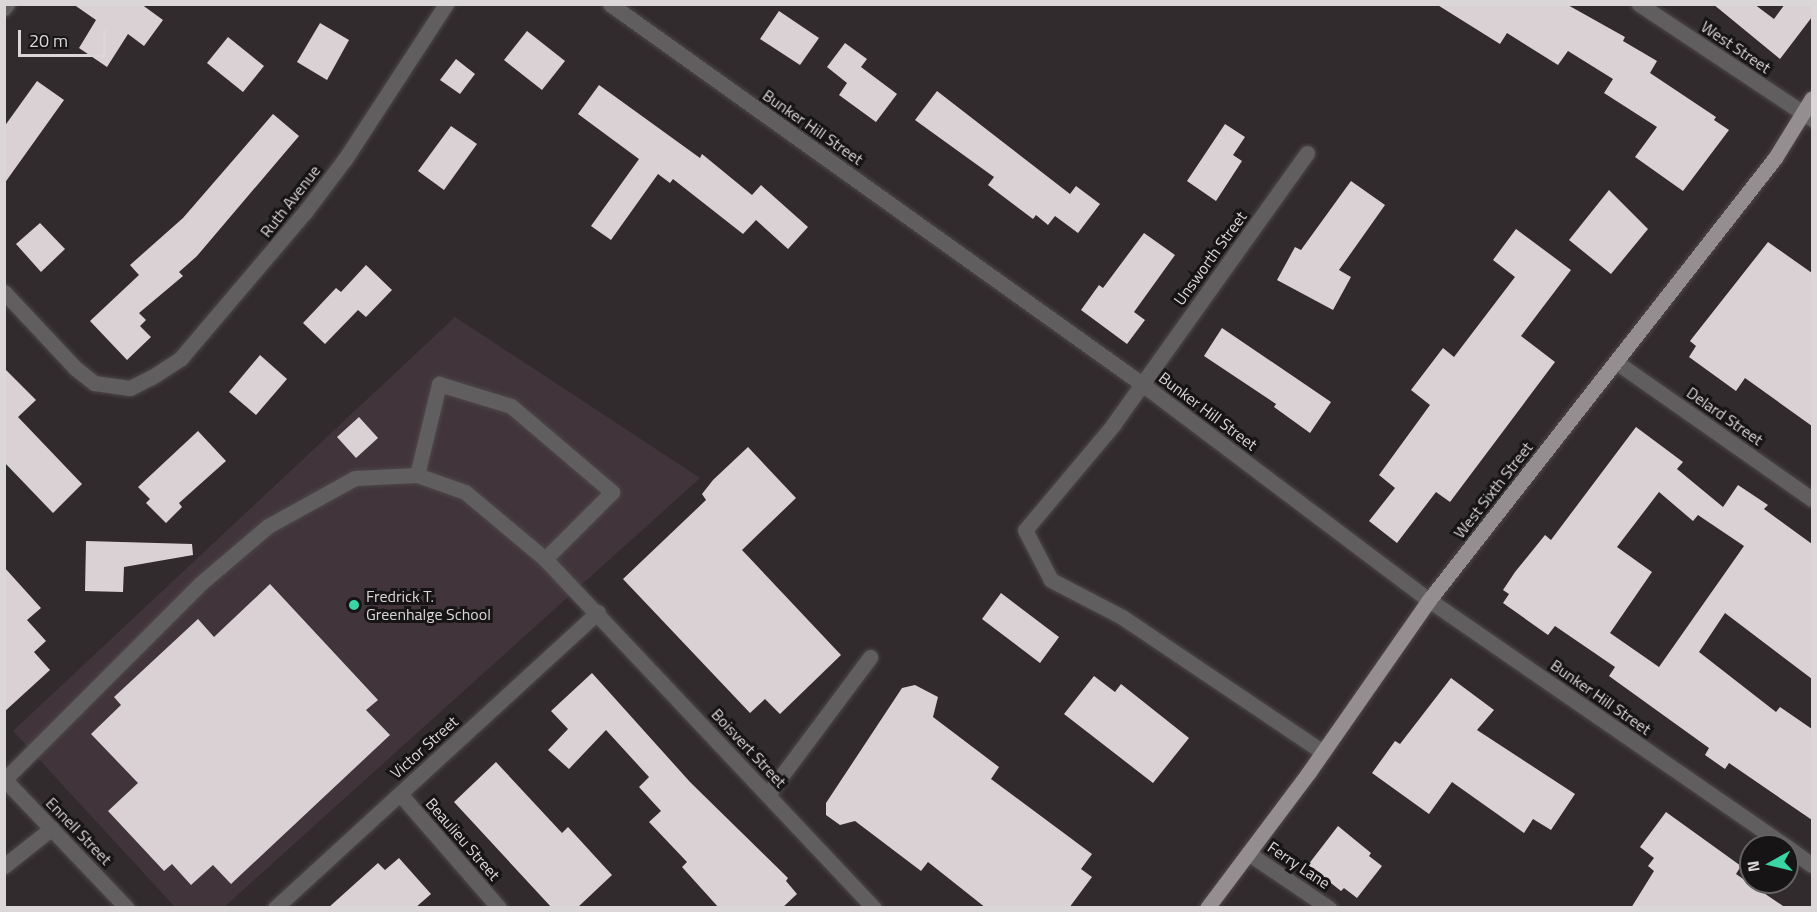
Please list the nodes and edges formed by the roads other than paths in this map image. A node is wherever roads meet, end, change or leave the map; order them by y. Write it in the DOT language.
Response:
graph roads {
  1 [pos="446,4"];
  2 [pos="610,4"];
  3 [pos="1639,4"];
  4 [pos="1812,98"];
  5 [pos="1808,116"];
  6 [pos="1306,153"];
  7 [pos="4,292"];
  8 [pos="1616,362"];
  9 [pos="1142,384"];
  10 [pos="417,475"];
  11 [pos="1812,499"];
  12 [pos="545,559"];
  13 [pos="1429,600"];
  14 [pos="598,612"];
  15 [pos="870,657"];
  16 [pos="1323,752"];
  17 [pos="5,779"];
  18 [pos="400,794"];
  19 [pos="768,794"];
  20 [pos="52,828"];
  21 [pos="1767,834"];
  22 [pos="1248,853"];
  23 [pos="1799,856"];
  24 [pos="1812,865"];
  25 [pos="4,866"];
  26 [pos="127,908"];
  27 [pos="275,908"];
  28 [pos="499,908"];
  29 [pos="874,908"];
  30 [pos="1207,908"];
  31 [pos="1329,908"];
  1 -- 7 [label="street, Ruth Avenue"];
  2 -- 9 [label="street, Bunker Hill Street"];
  3 -- 5 [label="street, West Street"];
  4 -- 5 [label="main road, West Sixth Street"];
  5 -- 8 [label="main road, West Sixth Street"];
  6 -- 9 [label="street, Unsworth Street"];
  8 -- 11 [label="street, Delard Street"];
  8 -- 13 [label="main road, West Sixth Street"];
  9 -- 13 [label="street, Bunker Hill Street"];
  9 -- 16 [label="street, Unsworth Street"];
  10 -- 12 [label="street, Boisvert Street"];
  10 -- 12 [label="street"];
  10 -- 17 [label="street"];
  12 -- 14 [label="street, Boisvert Street"];
  13 -- 16 [label="main road, West Sixth Street"];
  13 -- 21 [label="street, Bunker Hill Street"];
  14 -- 18 [label="street, Victor Street"];
  14 -- 19 [label="street, Boisvert Street"];
  15 -- 19 [label="street"];
  16 -- 22 [label="main road, West Sixth Street"];
  17 -- 20 [label="street, Ennell Street"];
  18 -- 27 [label="street, Victor Street"];
  18 -- 28 [label="street, Beaulieu Street"];
  19 -- 29 [label="street, Boisvert Street"];
  20 -- 25 [label="street"];
  20 -- 26 [label="street, Ennell Street"];
  22 -- 30 [label="main road, West Sixth Street"];
  22 -- 31 [label="street, Ferry Lane"];
  23 -- 24 [label="street, Bunker Hill Street"];
}
